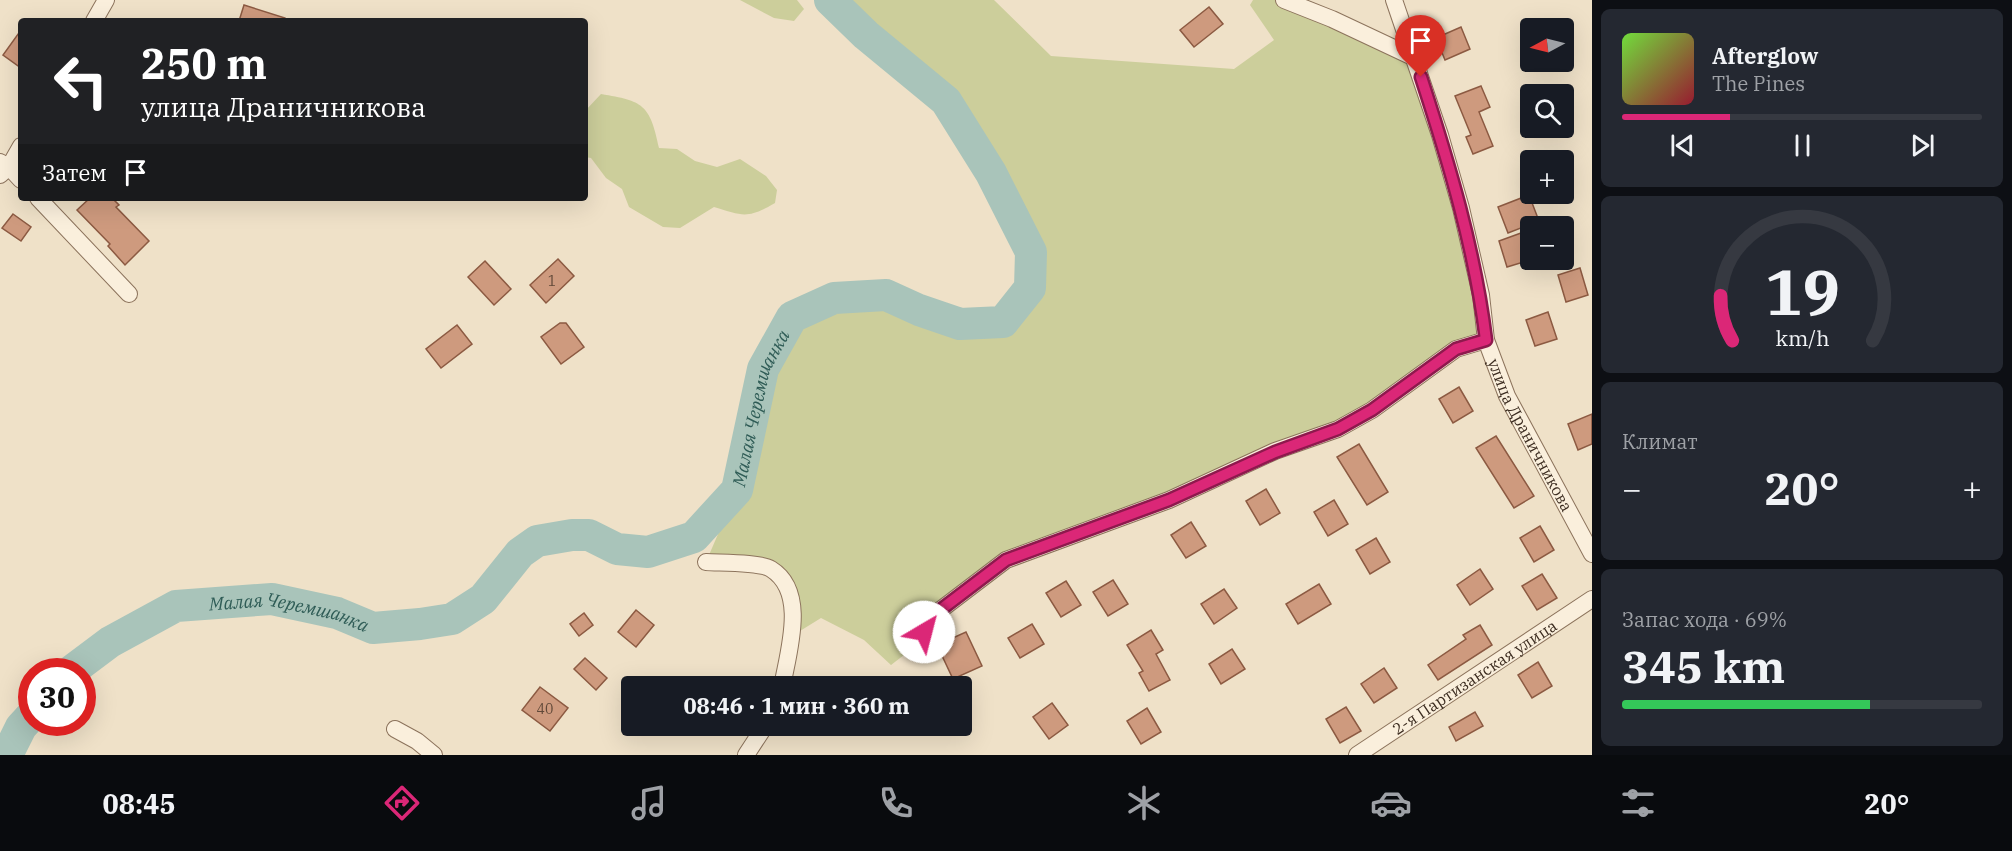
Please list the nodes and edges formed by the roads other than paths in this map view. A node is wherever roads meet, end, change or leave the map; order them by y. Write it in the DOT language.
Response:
graph roads {
  1 [pos="106,0"];
  2 [pos="1284,0"];
  3 [pos="1394,0"];
  4 [pos="96,18"];
  5 [pos="1415,58"];
  6 [pos="18,150"];
  7 [pos="3,168"];
  8 [pos="18,178"];
  9 [pos="41,201"];
  10 [pos="129,294"];
  11 [pos="1486,340"];
  12 [pos="1592,554"];
  13 [pos="706,562"];
  14 [pos="1592,599"];
  15 [pos="913,648"];
  16 [pos="784,676"];
  17 [pos="395,729"];
  18 [pos="758,736"];
  19 [pos="434,755"];
  20 [pos="746,755"];
  21 [pos="1357,755"];
  1 -- 4 [label="street"];
  2 -- 5 [label="street"];
  3 -- 5 [label="street, улица Драничникова"];
  5 -- 11 [label="street, улица Драничникова"];
  6 -- 7 [label="street"];
  7 -- 8 [label="street"];
  9 -- 10 [label="street"];
  11 -- 12 [label="street, улица Драничникова"];
  11 -- 15 [label="street"];
  13 -- 16 [label="street"];
  14 -- 21 [label="street, 2-я Партизанская улица"];
  17 -- 19 [label="street"];
  18 -- 20 [label="street"];
}
